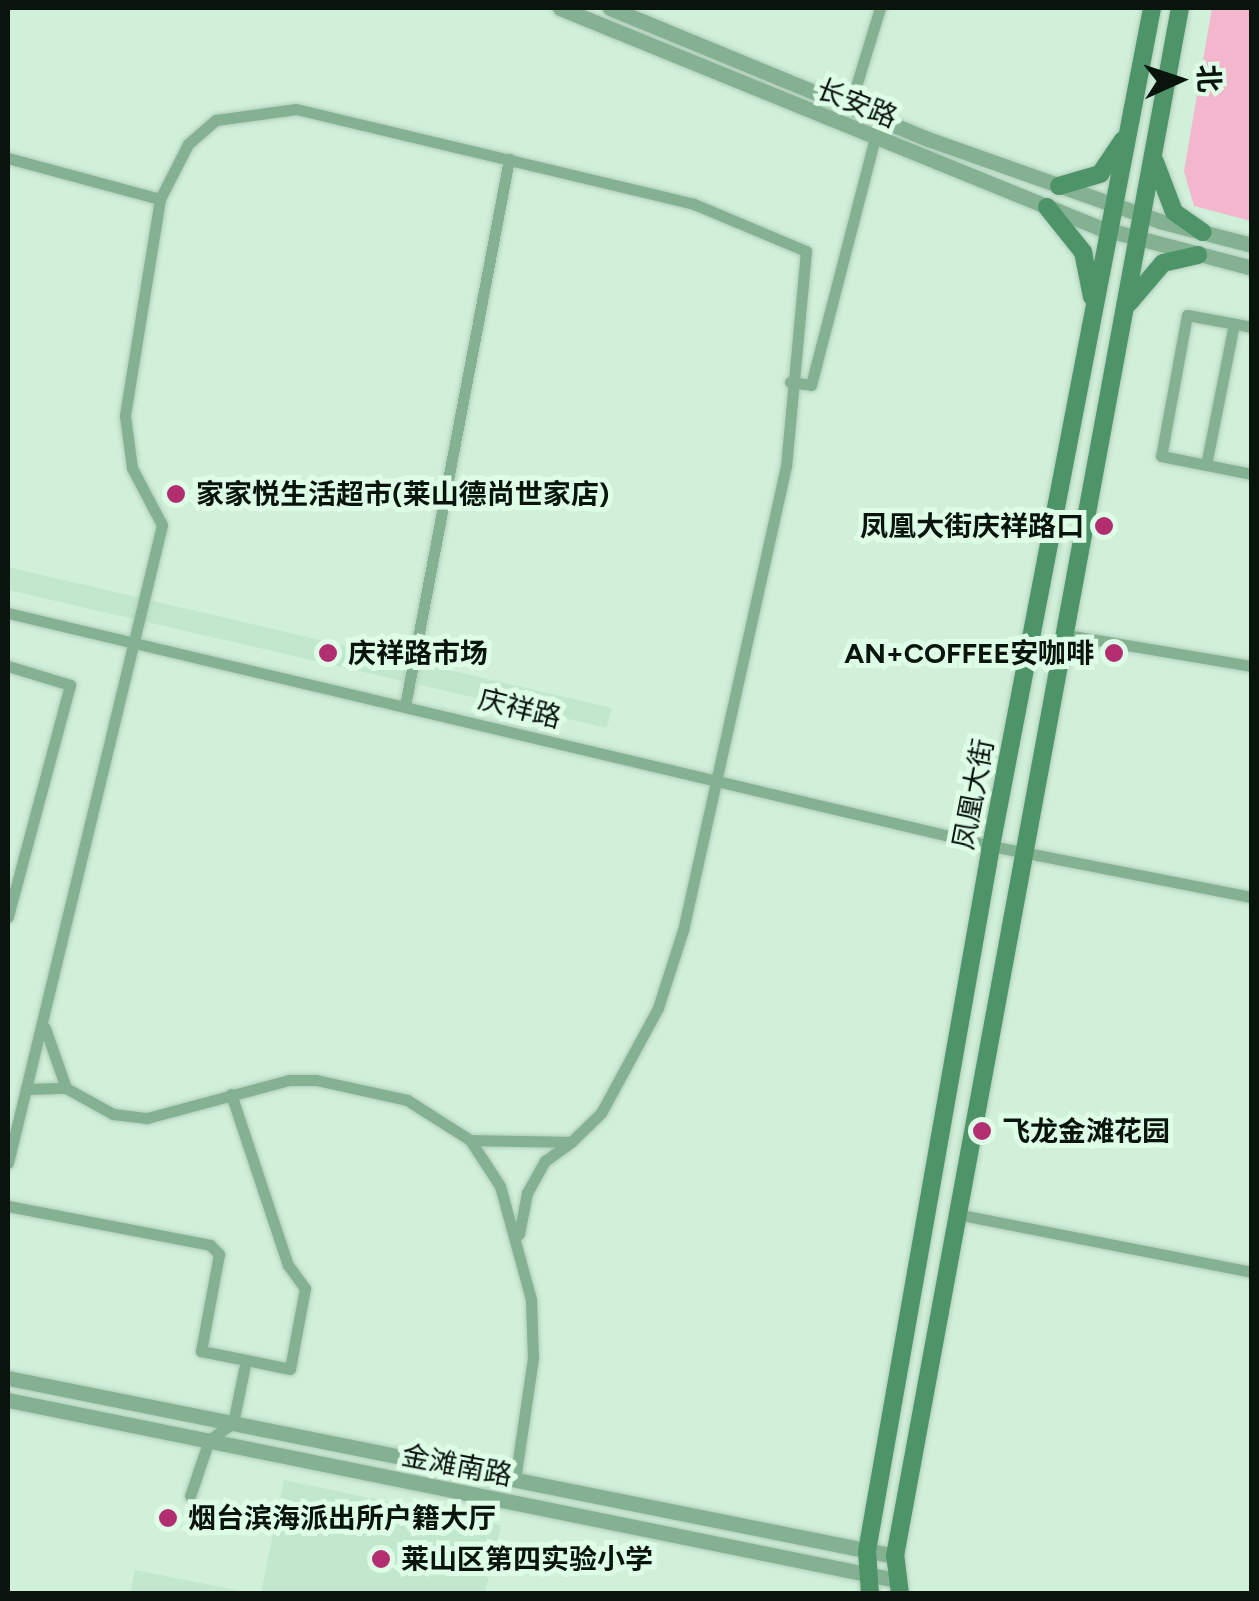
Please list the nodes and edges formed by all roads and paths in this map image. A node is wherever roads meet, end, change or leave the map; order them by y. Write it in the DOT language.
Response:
graph roads {
  1 [pos="560,8"];
  2 [pos="610,8"];
  3 [pos="880,8"];
  4 [pos="1152,8"];
  5 [pos="1180,8"];
  6 [pos="850,106"];
  7 [pos="1130,127"];
  8 [pos="875,137"];
  9 [pos="1153,154"];
  10 [pos="8,158"];
  11 [pos="509,159"];
  12 [pos="1059,186"];
  13 [pos="160,199"];
  14 [pos="1116,206"];
  15 [pos="1048,207"];
  16 [pos="1142,215"];
  17 [pos="1111,232"];
  18 [pos="1203,232"];
  19 [pos="1137,240"];
  20 [pos="1252,245"];
  21 [pos="1198,255"];
  22 [pos="1252,268"];
  23 [pos="1122,317"];
  24 [pos="1094,318"];
  25 [pos="1234,324"];
  26 [pos="1252,327"];
  27 [pos="790,382"];
  28 [pos="1206,465"];
  29 [pos="1252,474"];
  30 [pos="8,613"];
  31 [pos="1062,634"];
  32 [pos="134,641"];
  33 [pos="8,666"];
  34 [pos="1252,666"];
  35 [pos="1026,667"];
  36 [pos="1054,680"];
  37 [pos="405,706"];
  38 [pos="715,782"];
  39 [pos="991,846"];
  40 [pos="1021,851"];
  41 [pos="1252,896"];
  42 [pos="8,917"];
  43 [pos="960,1024"];
  44 [pos="45,1028"];
  45 [pos="989,1028"];
  46 [pos="66,1088"];
  47 [pos="28,1089"];
  48 [pos="231,1094"];
  49 [pos="470,1140"];
  50 [pos="572,1142"];
  51 [pos="8,1163"];
  52 [pos="8,1206"];
  53 [pos="956,1214"];
  54 [pos="518,1238"];
  55 [pos="1252,1272"];
  56 [pos="246,1360"];
  57 [pos="8,1378"];
  58 [pos="8,1400"];
  59 [pos="233,1423"];
  60 [pos="209,1440"];
  61 [pos="881,1473"];
  62 [pos="909,1475"];
  63 [pos="515,1480"];
  64 [pos="190,1496"];
  65 [pos="726,1522"];
  66 [pos="722,1544"];
  67 [pos="867,1550"];
  68 [pos="895,1556"];
  69 [pos="865,1574"];
  70 [pos="898,1587"];
  71 [pos="870,1594"];
  1 -- 8 [label="street, 长安路"];
  2 -- 6 [label="street, 长安路"];
  3 -- 6 [label="street"];
  4 -- 7 [label="main road, 凤凰大街"];
  5 -- 9 [label="main road, 凤凰大街"];
  6 -- 12 [label="street, 长安路"];
  7 -- 12 [label="main road"];
  7 -- 14 [label="main road, 凤凰大街"];
  8 -- 15 [label="street, 长安路"];
  8 -- 27 [label="street"];
  9 -- 16 [label="main road, 凤凰大街"];
  9 -- 18 [label="main road"];
  10 -- 13 [label="street"];
  11 -- 13 [label="street"];
  11 -- 27 [label="street"];
  11 -- 37 [label="street"];
  12 -- 14 [label="street, 长安路"];
  13 -- 32 [label="street"];
  14 -- 16 [label="street, 长安路"];
  14 -- 17 [label="main road, 凤凰大街"];
  15 -- 17 [label="street, 长安路"];
  15 -- 24 [label="main road"];
  16 -- 18 [label="street, 长安路"];
  16 -- 19 [label="main road, 凤凰大街"];
  17 -- 19 [label="street, 长安路"];
  17 -- 24 [label="main road, 凤凰大街"];
  18 -- 20 [label="street, 长安路"];
  19 -- 21 [label="street, 长安路"];
  19 -- 23 [label="main road, 凤凰大街"];
  21 -- 22 [label="street, 长安路"];
  21 -- 23 [label="main road"];
  23 -- 31 [label="main road, 凤凰大街"];
  24 -- 35 [label="main road, 凤凰大街"];
  25 -- 26 [label="street"];
  25 -- 28 [label="street"];
  25 -- 28 [label="street"];
  27 -- 38 [label="street"];
  28 -- 29 [label="street"];
  30 -- 32 [label="street, 庆祥路"];
  31 -- 34 [label="street"];
  31 -- 36 [label="main road, 凤凰大街"];
  32 -- 37 [label="street, 庆祥路"];
  32 -- 44 [label="street"];
  33 -- 42 [label="street"];
  35 -- 36 [label="main road"];
  35 -- 39 [label="main road, 凤凰大街"];
  36 -- 40 [label="main road, 凤凰大街"];
  37 -- 38 [label="street, 庆祥路"];
  38 -- 39 [label="street, 庆祥路"];
  38 -- 50 [label="street"];
  39 -- 40 [label="street, 庆祥路"];
  39 -- 43 [label="main road, 凤凰大街"];
  40 -- 41 [label="street, 庆祥路"];
  40 -- 45 [label="main road, 凤凰大街"];
  43 -- 45 [label="main road"];
  43 -- 61 [label="main road, 凤凰大街"];
  44 -- 46 [label="street"];
  44 -- 47 [label="street"];
  45 -- 53 [label="main road, 凤凰大街"];
  46 -- 47 [label="street"];
  46 -- 48 [label="street"];
  47 -- 51 [label="street"];
  48 -- 49 [label="street"];
  48 -- 56 [label="street"];
  49 -- 50 [label="street"];
  49 -- 54 [label="street"];
  50 -- 54 [label="street"];
  52 -- 56 [label="street"];
  53 -- 55 [label="street"];
  53 -- 62 [label="main road, 凤凰大街"];
  54 -- 63 [label="street"];
  56 -- 59 [label="street"];
  57 -- 59 [label="street, 金滩南路"];
  58 -- 60 [label="street, 金滩南路"];
  59 -- 60 [label="street"];
  59 -- 63 [label="street, 金滩南路"];
  60 -- 64 [label="street"];
  60 -- 66 [label="street, 金滩南路"];
  61 -- 62 [label="main road"];
  61 -- 67 [label="main road, 凤凰大街"];
  62 -- 68 [label="main road, 凤凰大街"];
  63 -- 65 [label="street, 金滩南路"];
  65 -- 66 [label="street"];
  65 -- 67 [label="street, 金滩南路"];
  66 -- 69 [label="street, 金滩南路"];
  67 -- 68 [label="street, 金滩南路"];
  67 -- 69 [label="main road, 凤凰大街"];
  68 -- 70 [label="main road, 凤凰大街"];
  69 -- 70 [label="street, 金滩南路"];
  69 -- 71 [label="main road, 凤凰大街"];
}
